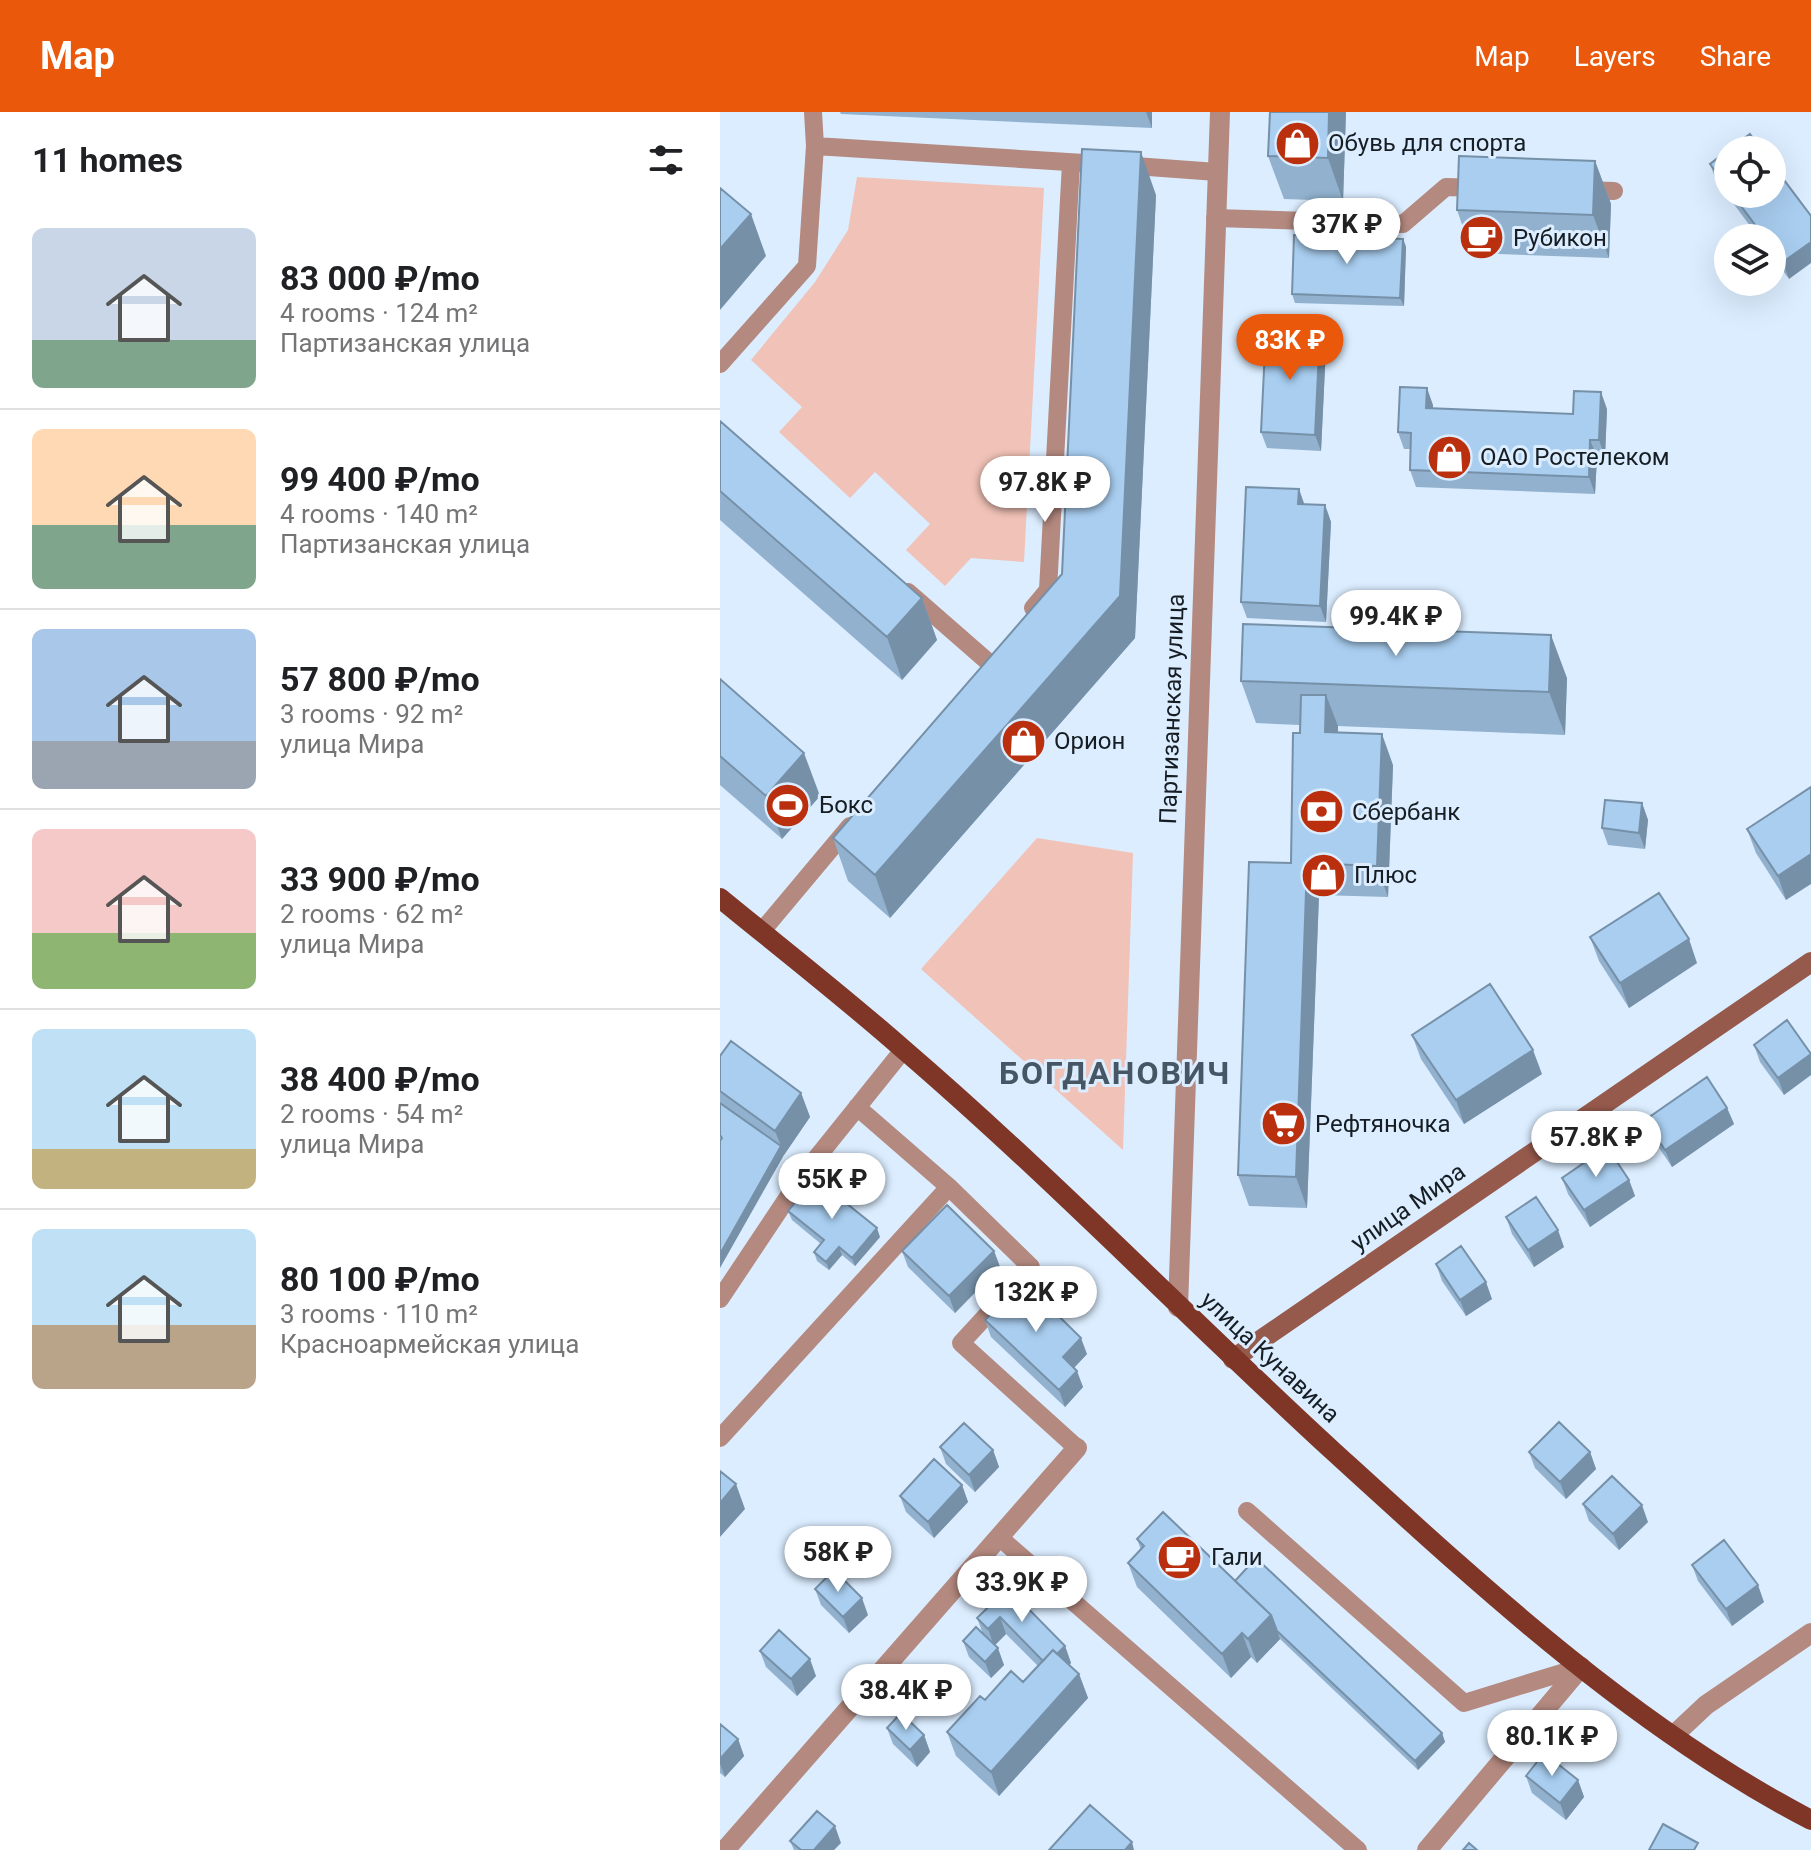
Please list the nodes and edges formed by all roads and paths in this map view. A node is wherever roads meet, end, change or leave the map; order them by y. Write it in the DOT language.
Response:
graph roads {
  1 [pos="813,112"];
  2 [pos="1220,112"];
  3 [pos="815,146"];
  4 [pos="1071,163"];
  5 [pos="1217,172"];
  6 [pos="1492,188"];
  7 [pos="1568,190"];
  8 [pos="1614,191"];
  9 [pos="1215,218"];
  10 [pos="720,364"];
  11 [pos="895,581"];
  12 [pos="1018,626"];
  13 [pos="987,661"];
  14 [pos="863,810"];
  15 [pos="720,898"];
  16 [pos="762,931"];
  17 [pos="1811,962"];
  18 [pos="904,1049"];
  19 [pos="857,1107"];
  20 [pos="949,1187"];
  21 [pos="720,1299"];
  22 [pos="1178,1307"];
  23 [pos="1233,1359"];
  24 [pos="720,1438"];
  25 [pos="1077,1448"];
  26 [pos="1247,1511"];
  27 [pos="999,1537"];
  28 [pos="1811,1633"];
  29 [pos="1581,1667"];
  30 [pos="1674,1735"];
  31 [pos="1811,1820"];
  32 [pos="725,1850"];
  33 [pos="1358,1850"];
  34 [pos="1427,1850"];
  1 -- 3 [label="lane"];
  2 -- 5 [label="street, Партизанская улица"];
  3 -- 4 [label="lane"];
  3 -- 10 [label="lane"];
  4 -- 5 [label="lane"];
  4 -- 12 [label="lane"];
  5 -- 9 [label="street, Партизанская улица"];
  6 -- 9 [label="lane"];
  7 -- 8 [label="lane"];
  9 -- 22 [label="street, Партизанская улица"];
  11 -- 13 [label="lane"];
  14 -- 16 [label="lane"];
  15 -- 16 [label="main road, улица Кунавина"];
  16 -- 18 [label="main road, улица Кунавина"];
  17 -- 23 [label="main road, улица Мира"];
  18 -- 19 [label="lane"];
  18 -- 22 [label="main road, улица Кунавина"];
  19 -- 20 [label="lane"];
  19 -- 21 [label="lane"];
  20 -- 24 [label="lane"];
  20 -- 25 [label="lane"];
  22 -- 23 [label="main road, улица Кунавина"];
  23 -- 29 [label="main road, улица Кунавина"];
  25 -- 27 [label="street"];
  26 -- 29 [label="lane"];
  27 -- 32 [label="street"];
  27 -- 33 [label="lane"];
  28 -- 30 [label="street"];
  29 -- 30 [label="main road, улица Кунавина"];
  29 -- 34 [label="street"];
  30 -- 31 [label="main road, улица Кунавина"];
}
